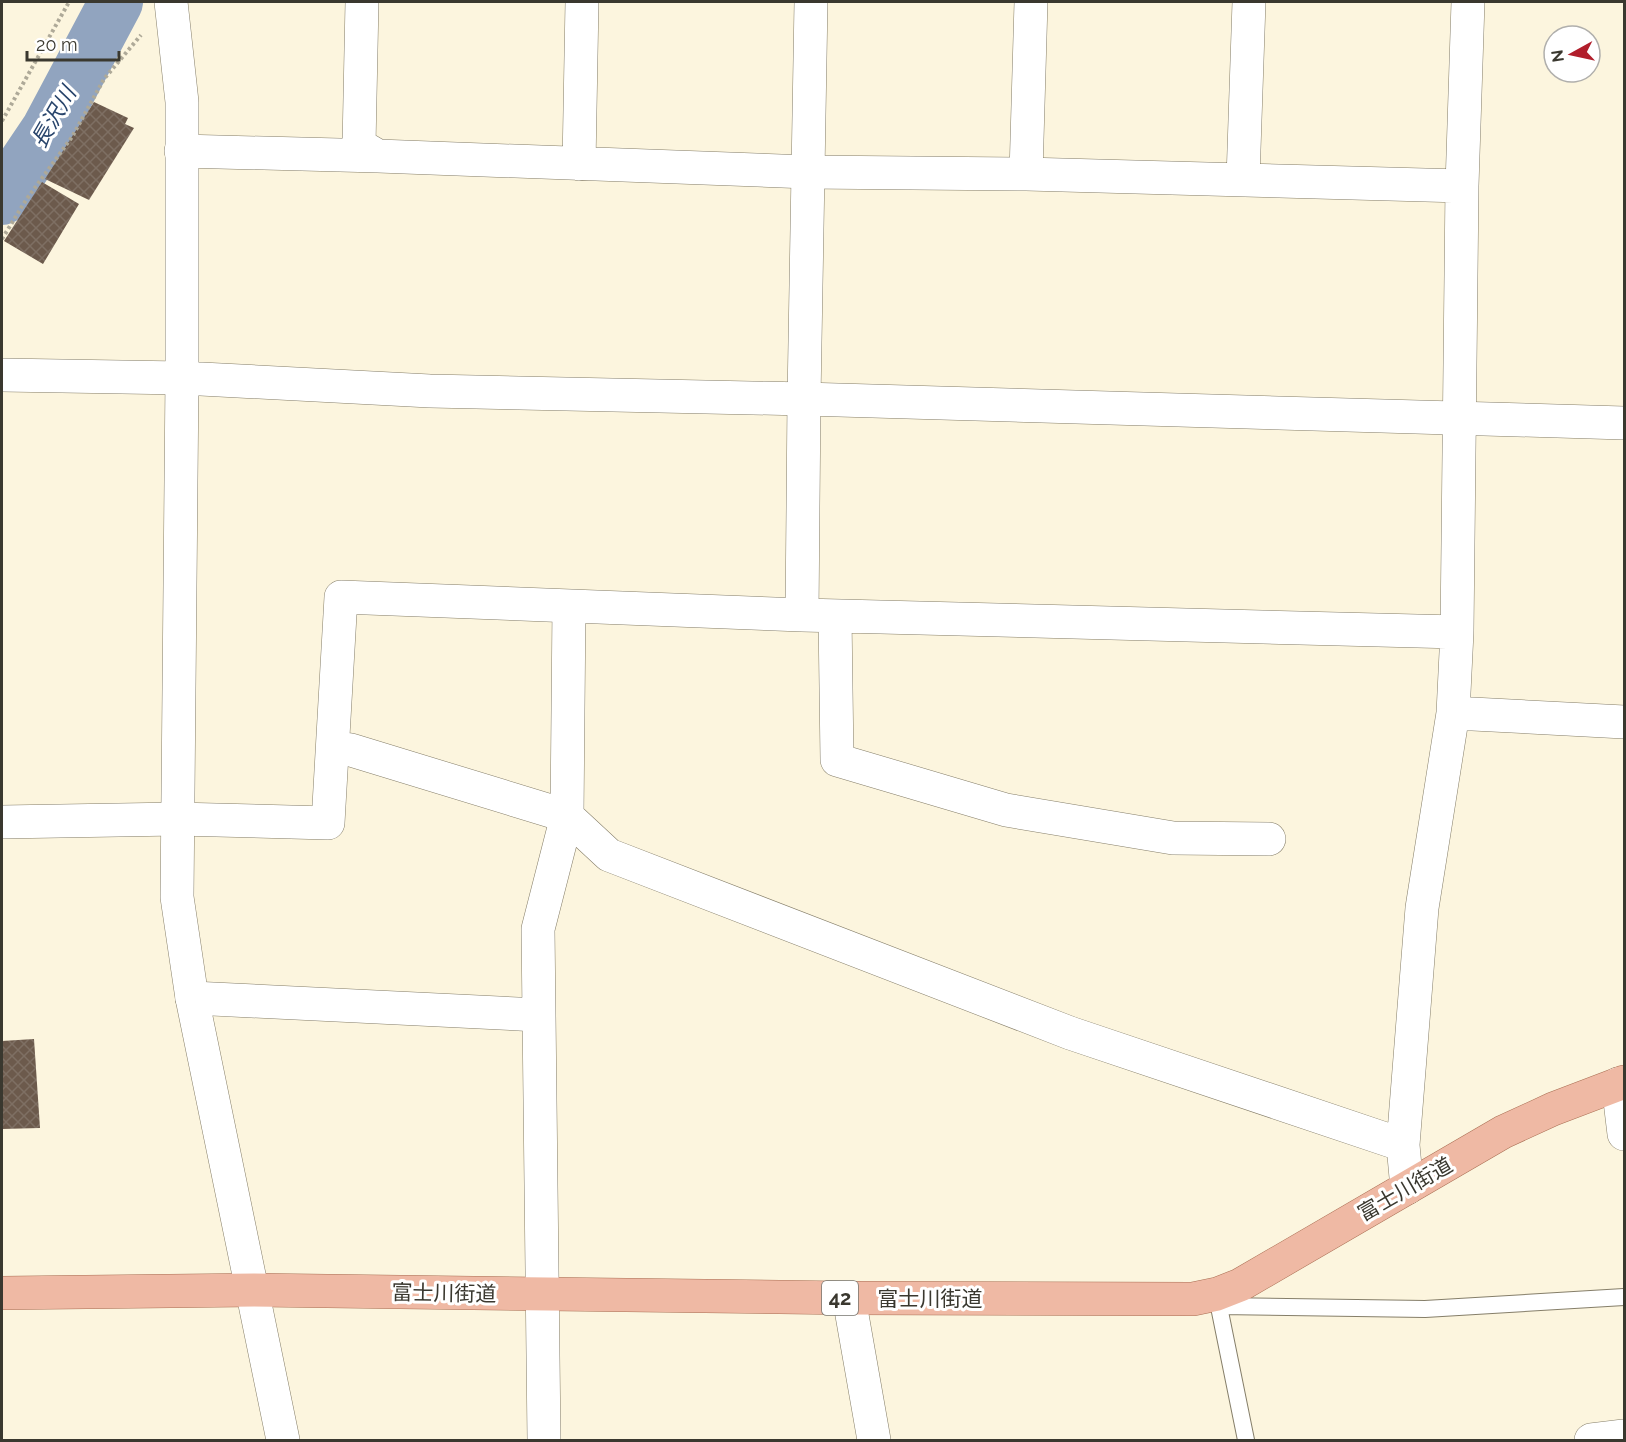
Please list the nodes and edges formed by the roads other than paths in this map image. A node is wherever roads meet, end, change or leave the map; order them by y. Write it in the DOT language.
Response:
graph roads {
  1 [pos="362,2"];
  2 [pos="582,2"];
  3 [pos="811,2"];
  4 [pos="1031,2"];
  5 [pos="1249,2"];
  6 [pos="1468,2"];
  7 [pos="171,3"];
  8 [pos="181,151"];
  9 [pos="378,156"];
  10 [pos="579,164"];
  11 [pos="808,172"];
  12 [pos="1026,174"];
  13 [pos="1243,179"];
  14 [pos="1462,186"];
  15 [pos="2,375"];
  16 [pos="182,378"];
  17 [pos="804,399"];
  18 [pos="1459,417"];
  19 [pos="1624,423"];
  20 [pos="569,606"];
  21 [pos="802,615"];
  22 [pos="835,615"];
  23 [pos="1457,632"];
  24 [pos="1453,713"];
  25 [pos="1624,722"];
  26 [pos="333,747"];
  27 [pos="567,816"];
  28 [pos="177,819"];
  29 [pos="2,822"];
  30 [pos="1269,839"];
  31 [pos="192,998"];
  32 [pos="539,1015"];
  33 [pos="1621,1083"];
  34 [pos="1624,1134"];
  35 [pos="1403,1145"];
  36 [pos="1407,1188"];
  37 [pos="254,1290"];
  38 [pos="2,1293"];
  39 [pos="542,1294"];
  40 [pos="1624,1296"];
  41 [pos="849,1298"];
  42 [pos="1218,1300"];
  43 [pos="1624,1436"];
  44 [pos="283,1440"];
  45 [pos="544,1440"];
  46 [pos="874,1440"];
  47 [pos="1246,1440"];
  48 [pos="1591,1440"];
  1 -- 9 [label="street"];
  2 -- 10 [label="street"];
  3 -- 11 [label="street"];
  4 -- 12 [label="street"];
  5 -- 13 [label="street"];
  6 -- 14 [label="street"];
  7 -- 8 [label="street"];
  8 -- 9 [label="street"];
  8 -- 16 [label="street"];
  9 -- 10 [label="street"];
  10 -- 11 [label="street"];
  11 -- 12 [label="street"];
  11 -- 17 [label="street"];
  12 -- 13 [label="street"];
  13 -- 14 [label="street"];
  14 -- 18 [label="street"];
  15 -- 16 [label="street"];
  16 -- 17 [label="street"];
  16 -- 28 [label="street"];
  17 -- 18 [label="street"];
  17 -- 21 [label="street"];
  18 -- 19 [label="street"];
  18 -- 23 [label="street"];
  20 -- 21 [label="street"];
  20 -- 26 [label="street"];
  20 -- 27 [label="street"];
  21 -- 22 [label="street"];
  22 -- 23 [label="street"];
  22 -- 30 [label="street"];
  23 -- 24 [label="street"];
  24 -- 25 [label="street"];
  24 -- 35 [label="street"];
  26 -- 27 [label="street"];
  26 -- 28 [label="street"];
  27 -- 32 [label="street"];
  27 -- 35 [label="street"];
  28 -- 29 [label="street"];
  28 -- 31 [label="street"];
  31 -- 32 [label="street"];
  31 -- 37 [label="street"];
  32 -- 39 [label="street"];
  33 -- 34 [label="street"];
  33 -- 36 [label="main road, 富士川街道 / 42"];
  35 -- 36 [label="street"];
  36 -- 42 [label="main road, 富士川街道 / 42"];
  37 -- 38 [label="main road, 富士川街道 / 42"];
  37 -- 39 [label="main road, 富士川街道 / 42"];
  37 -- 44 [label="street"];
  39 -- 41 [label="main road, 富士川街道 / 42"];
  39 -- 45 [label="street"];
  40 -- 42 [label="lane"];
  41 -- 42 [label="main road, 富士川街道 / 42"];
  41 -- 46 [label="street"];
  42 -- 47 [label="lane"];
  43 -- 48 [label="street"];
}
